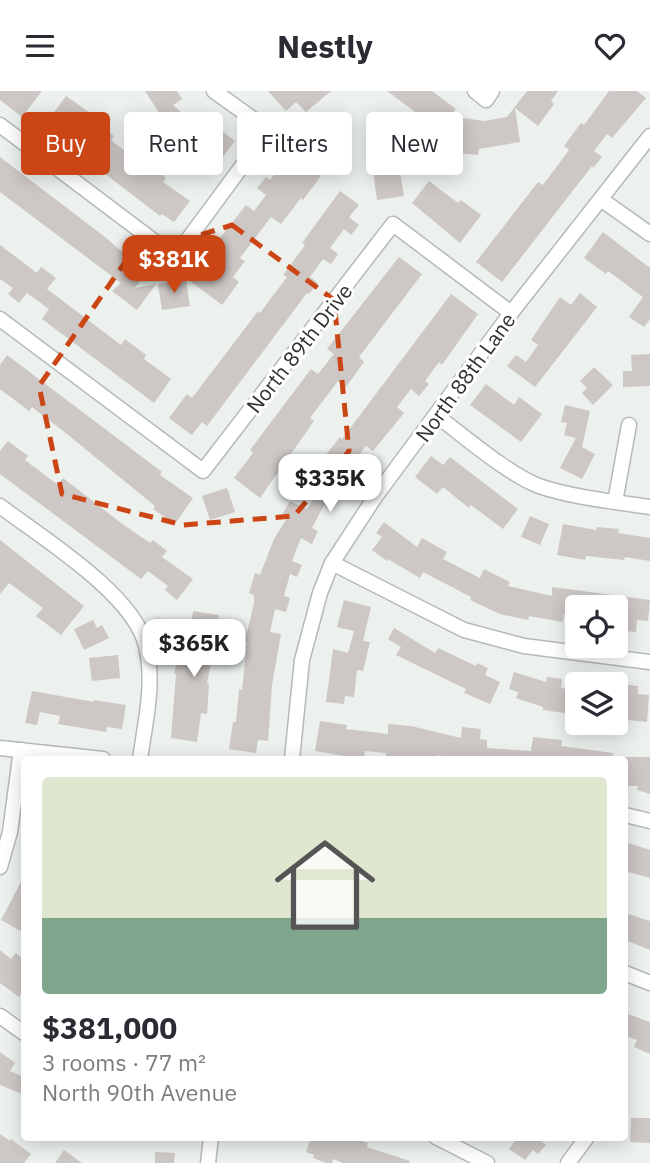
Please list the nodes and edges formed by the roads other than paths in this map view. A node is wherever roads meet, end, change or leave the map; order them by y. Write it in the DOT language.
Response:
graph roads {
  1 [pos="214,91"];
  2 [pos="0,125"];
  3 [pos="650,137"];
  4 [pos="602,200"];
  5 [pos="650,234"];
  6 [pos="511,313"];
  7 [pos="0,319"];
  8 [pos="437,416"];
  9 [pos="629,425"];
  10 [pos="615,502"];
  11 [pos="0,506"];
  12 [pos="650,507"];
  13 [pos="332,562"];
  14 [pos="159,627"];
  15 [pos="143,634"];
  16 [pos="650,662"];
  17 [pos="0,748"];
  18 [pos="21,750"];
  19 [pos="76,756"];
  20 [pos="140,756"];
  21 [pos="292,756"];
  22 [pos="628,816"];
  23 [pos="650,821"];
  24 [pos="0,867"];
  25 [pos="628,974"];
  26 [pos="650,983"];
  27 [pos="0,1016"];
  28 [pos="21,1031"];
  29 [pos="211,1141"];
  30 [pos="444,1141"];
  31 [pos="584,1141"];
  32 [pos="208,1163"];
  33 [pos="487,1163"];
  34 [pos="568,1163"];
  1 -- 2 [label="street"];
  3 -- 4 [label="street, North 88th Lane"];
  4 -- 5 [label="street"];
  4 -- 6 [label="street, North 88th Lane"];
  6 -- 7 [label="street, North 89th Drive"];
  6 -- 8 [label="street, North 88th Lane"];
  8 -- 10 [label="street"];
  8 -- 13 [label="street, North 88th Lane"];
  9 -- 10 [label="street"];
  10 -- 12 [label="street"];
  11 -- 15 [label="street"];
  13 -- 16 [label="street"];
  13 -- 21 [label="street, North 88th Lane"];
  14 -- 15 [label="street"];
  15 -- 20 [label="street"];
  17 -- 18 [label="street"];
  18 -- 19 [label="street"];
  18 -- 24 [label="street"];
  22 -- 23 [label="street"];
  25 -- 26 [label="street"];
  27 -- 28 [label="street"];
  29 -- 32 [label="street"];
  30 -- 33 [label="street"];
  31 -- 34 [label="street"];
}
